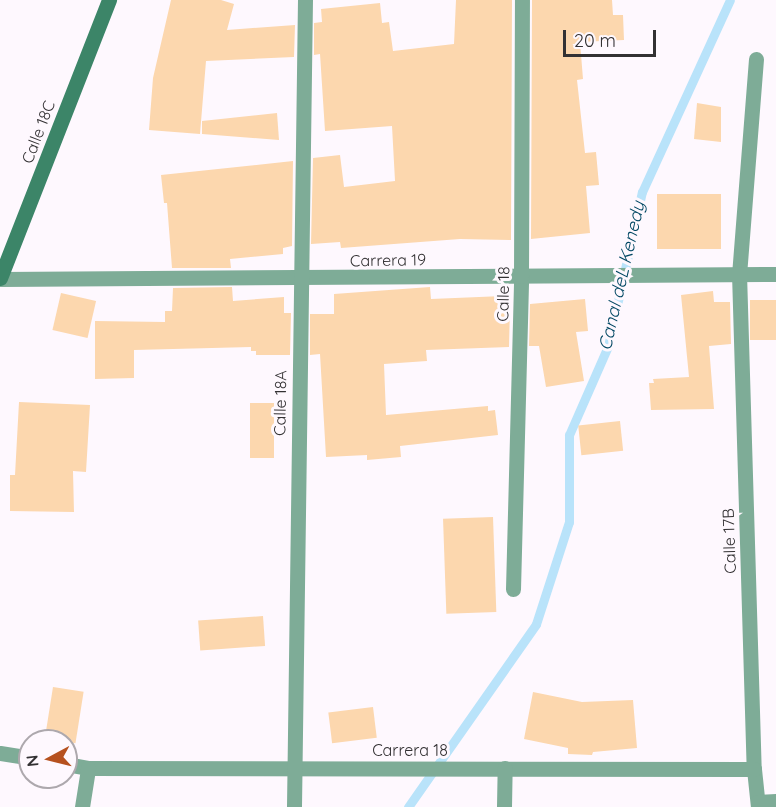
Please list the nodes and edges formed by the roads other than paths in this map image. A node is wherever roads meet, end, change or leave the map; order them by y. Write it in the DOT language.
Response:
graph roads {
  1 [pos="109,0"];
  2 [pos="305,0"];
  3 [pos="522,0"];
  4 [pos="756,59"];
  5 [pos="739,273"];
  6 [pos="776,274"];
  7 [pos="521,276"];
  8 [pos="0,278"];
  9 [pos="300,279"];
  10 [pos="513,589"];
  11 [pos="0,753"];
  12 [pos="18,756"];
  13 [pos="78,766"];
  14 [pos="295,767"];
  15 [pos="88,768"];
  16 [pos="505,768"];
  17 [pos="754,769"];
  18 [pos="776,801"];
  19 [pos="758,804"];
  20 [pos="81,807"];
  21 [pos="294,807"];
  22 [pos="504,807"];
  1 -- 8 [label="main road, Calle 18C"];
  2 -- 9 [label="street, Calle 18A"];
  3 -- 7 [label="street, Calle 18"];
  4 -- 5 [label="street, Calle 17B"];
  5 -- 6 [label="street, Carrera 19"];
  5 -- 7 [label="street, Carrera 19"];
  5 -- 17 [label="street, Calle 17B"];
  7 -- 9 [label="street, Carrera 19"];
  7 -- 10 [label="street, Calle 18"];
  8 -- 9 [label="street, Carrera 19"];
  9 -- 14 [label="street, Calle 18A"];
  11 -- 12 [label="street"];
  13 -- 15 [label="street, Carrera 18"];
  14 -- 15 [label="street, Carrera 18"];
  14 -- 16 [label="street, Carrera 18"];
  14 -- 21 [label="street, Calle 18A"];
  15 -- 20 [label="street"];
  16 -- 17 [label="street, Carrera 18"];
  16 -- 22 [label="street"];
  17 -- 19 [label="street, Calle 17B"];
  18 -- 19 [label="street"];
}
